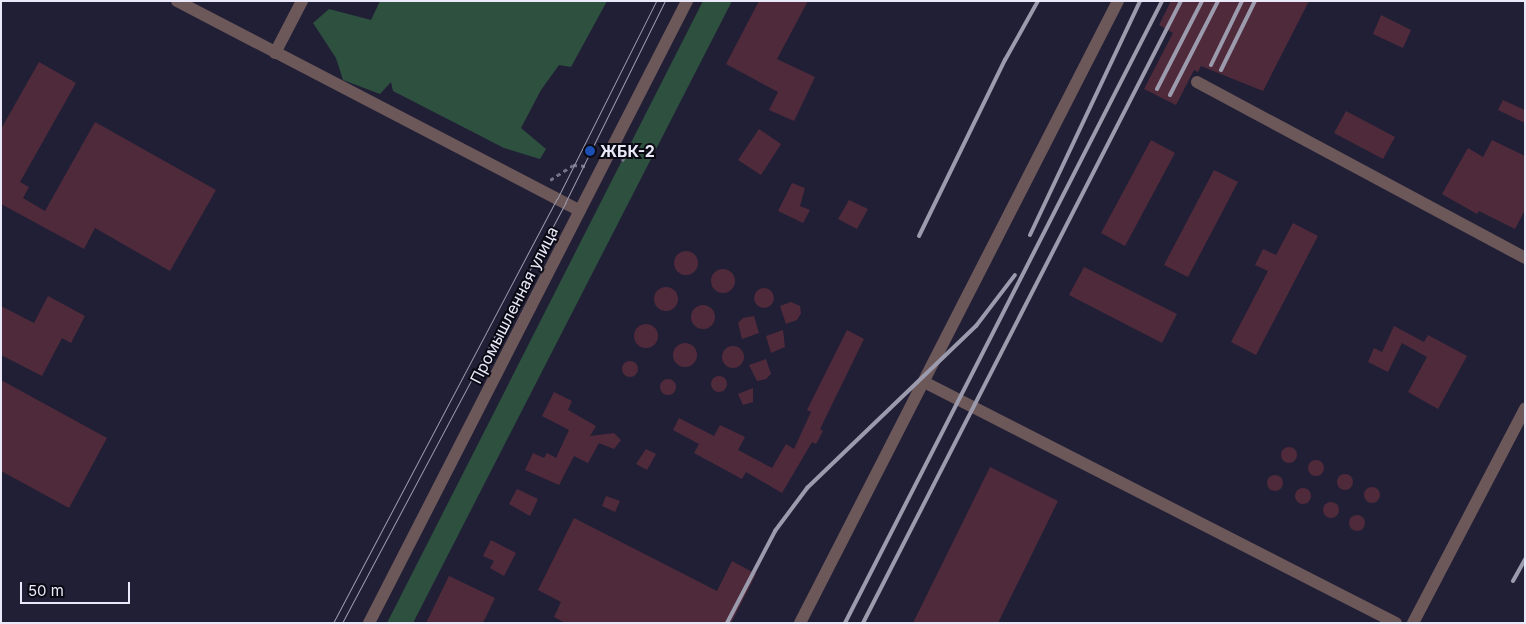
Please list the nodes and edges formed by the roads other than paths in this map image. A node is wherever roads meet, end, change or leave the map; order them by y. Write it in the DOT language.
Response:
graph roads {
  1 [pos="177,1"];
  2 [pos="302,1"];
  3 [pos="687,1"];
  4 [pos="1118,1"];
  5 [pos="274,53"];
  6 [pos="1197,82"];
  7 [pos="580,211"];
  8 [pos="1525,258"];
  9 [pos="924,382"];
  10 [pos="1525,409"];
  11 [pos="369,623"];
  12 [pos="800,623"];
  13 [pos="1396,623"];
  14 [pos="1413,623"];
  1 -- 5 [label="street"];
  2 -- 5 [label="street"];
  3 -- 7 [label="street, Промышленная улица"];
  4 -- 9 [label="street"];
  5 -- 7 [label="street"];
  6 -- 8 [label="street"];
  7 -- 11 [label="street, Промышленная улица"];
  9 -- 12 [label="street"];
  9 -- 13 [label="street"];
  10 -- 14 [label="street"];
}
